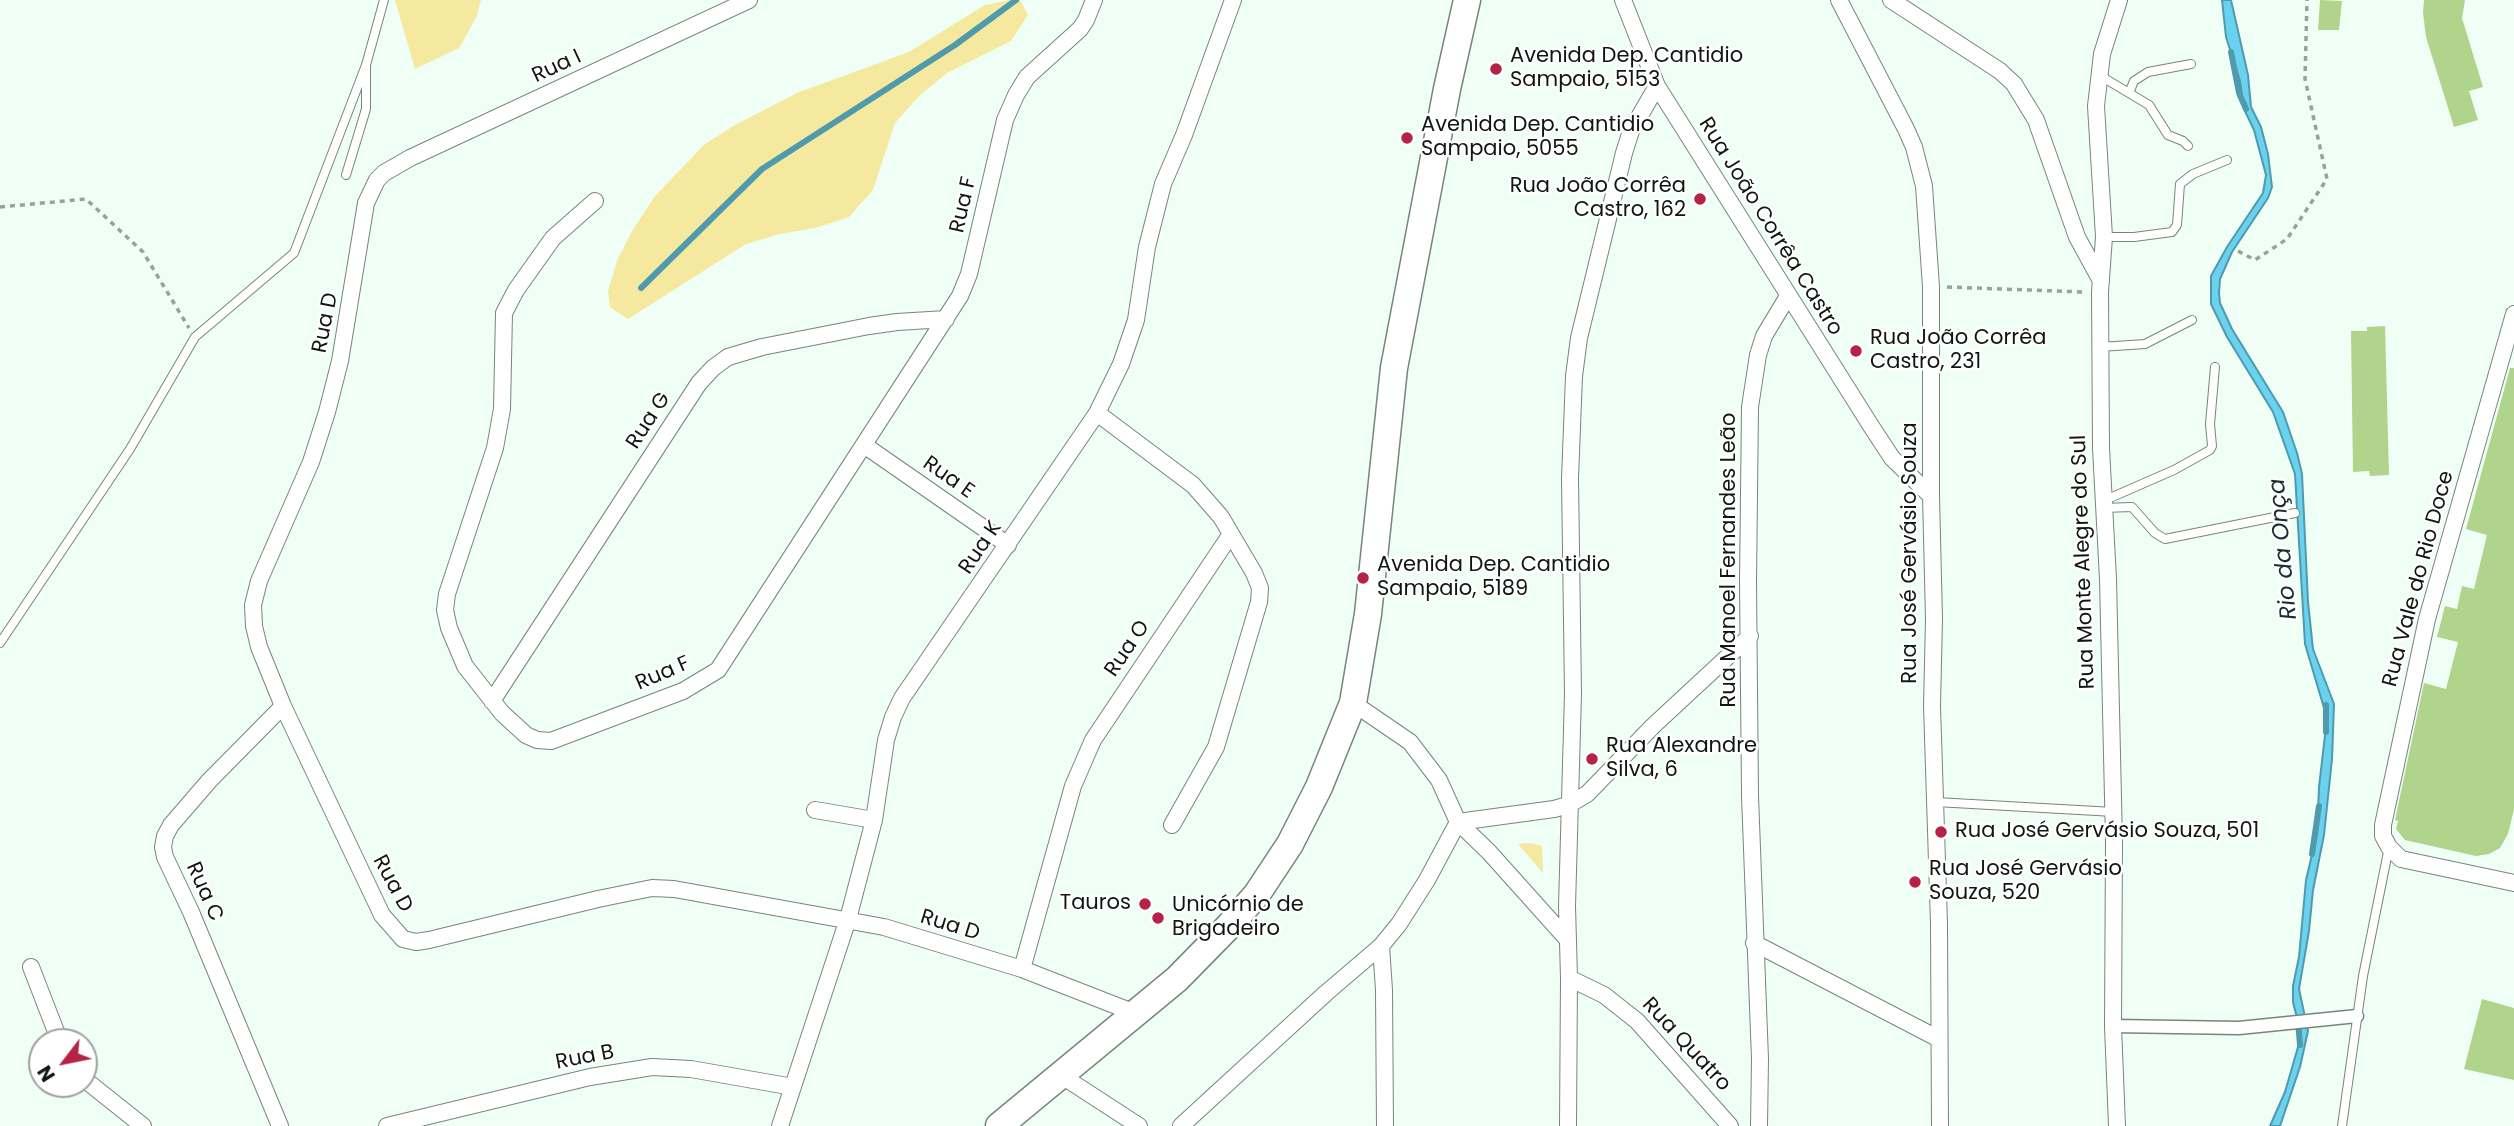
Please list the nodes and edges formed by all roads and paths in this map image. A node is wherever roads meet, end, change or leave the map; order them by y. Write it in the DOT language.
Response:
graph roads {
  1 [pos="384,0"];
  2 [pos="748,0"];
  3 [pos="1094,0"];
  4 [pos="1233,0"];
  5 [pos="1467,0"];
  6 [pos="1623,0"];
  7 [pos="1839,0"];
  8 [pos="1891,0"];
  9 [pos="2119,0"];
  10 [pos="2307,0"];
  11 [pos="2191,64"];
  12 [pos="366,65"];
  13 [pos="2099,75"];
  14 [pos="1657,86"];
  15 [pos="2129,93"];
  16 [pos="2188,146"];
  17 [pos="2227,160"];
  18 [pos="384,173"];
  19 [pos="346,175"];
  20 [pos="595,201"];
  21 [pos="0,207"];
  22 [pos="2104,237"];
  23 [pos="2238,251"];
  24 [pos="2101,286"];
  25 [pos="1931,287"];
  26 [pos="1788,296"];
  27 [pos="2514,314"];
  28 [pos="946,319"];
  29 [pos="2192,320"];
  30 [pos="195,337"];
  31 [pos="2511,339"];
  32 [pos="2101,347"];
  33 [pos="2215,367"];
  34 [pos="1097,413"];
  35 [pos="864,445"];
  36 [pos="1931,496"];
  37 [pos="2103,505"];
  38 [pos="2295,513"];
  39 [pos="1231,534"];
  40 [pos="1009,545"];
  41 [pos="1750,636"];
  42 [pos="0,643"];
  43 [pos="492,701"];
  44 [pos="1353,703"];
  45 [pos="283,706"];
  46 [pos="1936,802"];
  47 [pos="1568,805"];
  48 [pos="816,810"];
  49 [pos="2114,812"];
  50 [pos="874,820"];
  51 [pos="1458,822"];
  52 [pos="1172,825"];
  53 [pos="2392,851"];
  54 [pos="2514,881"];
  55 [pos="849,919"];
  56 [pos="1567,939"];
  57 [pos="1754,943"];
  58 [pos="1381,946"];
  59 [pos="31,967"];
  60 [pos="1022,969"];
  61 [pos="1569,978"];
  62 [pos="1135,1013"];
  63 [pos="2357,1016"];
  64 [pos="2113,1026"];
  65 [pos="55,1028"];
  66 [pos="1939,1039"];
  67 [pos="1062,1076"];
  68 [pos="793,1087"];
  69 [pos="98,1090"];
  70 [pos="143,1126"];
  71 [pos="280,1126"];
  72 [pos="387,1126"];
  73 [pos="780,1126"];
  74 [pos="999,1126"];
  75 [pos="1139,1126"];
  76 [pos="1181,1126"];
  77 [pos="1385,1126"];
  78 [pos="1567,1126"];
  79 [pos="1730,1126"];
  80 [pos="1759,1126"];
  81 [pos="1940,1126"];
  82 [pos="2117,1126"];
  83 [pos="2342,1126"];
  1 -- 12 [label="lane"];
  2 -- 18 [label="street, Rua I"];
  3 -- 28 [label="street, Rua F"];
  4 -- 34 [label="street, Rua K"];
  5 -- 44 [label="main road"];
  6 -- 14 [label="street, Rua João Corrêa Castro"];
  7 -- 25 [label="street, Rua José Gervásio Souza"];
  8 -- 24 [label="street"];
  9 -- 13 [label="street, Rua Monte Alegre do Sul"];
  10 -- 23 [label="path"];
  11 -- 15 [label="lane"];
  12 -- 19 [label="lane"];
  12 -- 30 [label="lane"];
  13 -- 15 [label="lane"];
  13 -- 22 [label="street, Rua Monte Alegre do Sul"];
  14 -- 26 [label="street, Rua João Corrêa Castro"];
  14 -- 47 [label="street"];
  15 -- 16 [label="lane"];
  17 -- 22 [label="lane"];
  18 -- 45 [label="street, Rua D"];
  20 -- 43 [label="street, Rua F"];
  21 -- 30 [label="path"];
  22 -- 24 [label="street, Rua Monte Alegre do Sul"];
  24 -- 25 [label="path"];
  24 -- 32 [label="street, Rua Monte Alegre do Sul"];
  25 -- 36 [label="street, Rua José Gervásio Souza"];
  26 -- 36 [label="street, Rua João Corrêa Castro"];
  26 -- 41 [label="street, Rua Manoel Fernandes Leão"];
  27 -- 31 [label="street, Rua Vale do Rio Doce"];
  28 -- 35 [label="street, Rua F"];
  28 -- 43 [label="street, Rua G"];
  29 -- 32 [label="lane"];
  30 -- 42 [label="lane"];
  31 -- 53 [label="street, Rua Vale do Rio Doce"];
  32 -- 37 [label="street, Rua Monte Alegre do Sul"];
  33 -- 37 [label="lane"];
  34 -- 39 [label="street"];
  34 -- 40 [label="street, Rua K"];
  35 -- 40 [label="street, Rua E"];
  35 -- 43 [label="street, Rua F"];
  36 -- 46 [label="street, Rua José Gervásio Souza"];
  37 -- 38 [label="lane"];
  37 -- 49 [label="street, Rua Monte Alegre do Sul"];
  39 -- 52 [label="street"];
  39 -- 60 [label="street, Rua O"];
  40 -- 50 [label="street, Rua K"];
  41 -- 47 [label="street"];
  41 -- 57 [label="street, Rua Manoel Fernandes Leão"];
  44 -- 51 [label="street"];
  44 -- 62 [label="main road"];
  45 -- 55 [label="street, Rua D"];
  45 -- 71 [label="street, Rua C"];
  46 -- 49 [label="lane"];
  46 -- 66 [label="street, Rua José Gervásio Souza"];
  47 -- 51 [label="street"];
  47 -- 56 [label="street"];
  48 -- 50 [label="street"];
  49 -- 64 [label="street, Rua Monte Alegre do Sul"];
  50 -- 55 [label="street, Rua K"];
  51 -- 56 [label="street"];
  51 -- 58 [label="street"];
  53 -- 54 [label="street"];
  53 -- 63 [label="lane"];
  55 -- 60 [label="street, Rua D"];
  55 -- 68 [label="street, Rua K"];
  56 -- 61 [label="street"];
  57 -- 66 [label="street"];
  57 -- 80 [label="street, Rua Manoel Fernandes Leão"];
  58 -- 76 [label="street"];
  58 -- 77 [label="street"];
  59 -- 65 [label="street"];
  60 -- 62 [label="street, Rua D"];
  61 -- 78 [label="street"];
  61 -- 79 [label="street, Rua Quatro"];
  62 -- 67 [label="main road"];
  63 -- 64 [label="street"];
  63 -- 83 [label="lane"];
  64 -- 82 [label="street, Rua Monte Alegre do Sul"];
  66 -- 81 [label="street, Rua José Gervásio Souza"];
  67 -- 74 [label="main road"];
  67 -- 75 [label="street"];
  68 -- 72 [label="street, Rua B"];
  68 -- 73 [label="street, Rua K"];
  69 -- 70 [label="street"];
}
